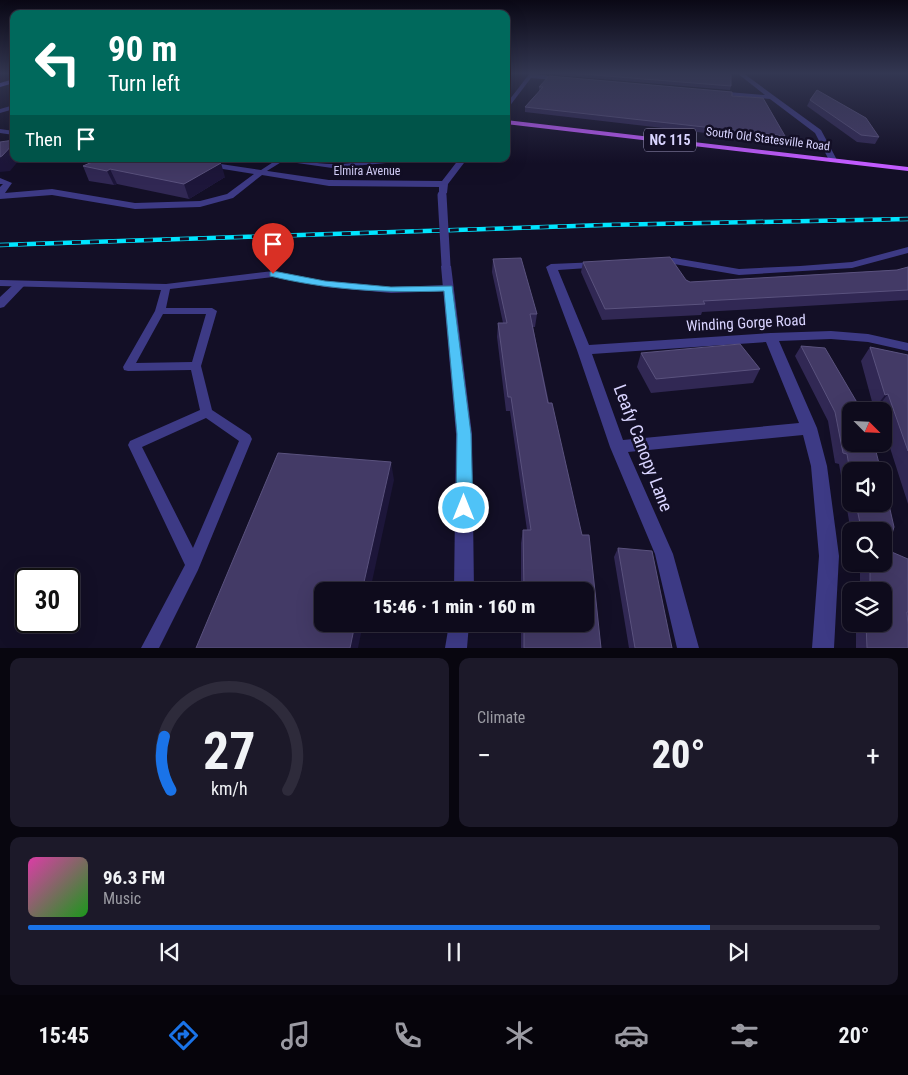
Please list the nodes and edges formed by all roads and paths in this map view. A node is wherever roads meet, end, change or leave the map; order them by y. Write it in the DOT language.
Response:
graph roads {
  1 [pos="780,103"];
  2 [pos="510,124"];
  3 [pos="510,130"];
  4 [pos="833,160"];
  5 [pos="192,162"];
  6 [pos="277,162"];
  7 [pos="303,162"];
  8 [pos="375,162"];
  9 [pos="461,162"];
  10 [pos="908,169"];
  11 [pos="260,173"];
  12 [pos="908,174"];
  13 [pos="0,180"];
  14 [pos="444,184"];
  15 [pos="0,194"];
  16 [pos="908,250"];
  17 [pos="645,262"];
  18 [pos="608,264"];
  19 [pos="0,283"];
  20 [pos="19,284"];
  21 [pos="166,287"];
  22 [pos="449,288"];
  23 [pos="0,304"];
  24 [pos="160,311"];
  25 [pos="771,336"];
  26 [pos="908,347"];
  27 [pos="584,350"];
  28 [pos="196,366"];
  29 [pos="207,412"];
  30 [pos="810,428"];
  31 [pos="618,446"];
  32 [pos="193,565"];
  33 [pos="464,582"];
  34 [pos="458,632"];
  35 [pos="149,648"];
  36 [pos="456,648"];
  37 [pos="688,648"];
  38 [pos="823,648"];
  1 -- 4 [label="street"];
  2 -- 4 [label="main road, South Old Statesville Road / NC 115"];
  3 -- 12 [label="main road, South Old Statesville Road / NC 115"];
  4 -- 10 [label="main road, South Old Statesville Road / NC 115"];
  5 -- 11 [label="street, Elmira Avenue"];
  6 -- 11 [label="lane"];
  7 -- 8 [label="lane"];
  9 -- 14 [label="street"];
  11 -- 14 [label="street, Elmira Avenue"];
  11 -- 15 [label="street"];
  13 -- 15 [label="street"];
  14 -- 22 [label="street, bridge"];
  16 -- 17 [label="street"];
  18 -- 27 [label="street, Leafy Canopy Lane"];
  19 -- 20 [label="lane"];
  20 -- 21 [label="lane"];
  20 -- 23 [label="street"];
  21 -- 22 [label="lane"];
  21 -- 24 [label="lane"];
  22 -- 33 [label="street"];
  24 -- 28 [label="lane"];
  24 -- 28 [label="lane"];
  25 -- 26 [label="street, Winding Gorge Road"];
  25 -- 27 [label="street, Winding Gorge Road"];
  25 -- 30 [label="street"];
  27 -- 31 [label="street, Leafy Canopy Lane"];
  28 -- 29 [label="lane"];
  29 -- 32 [label="lane"];
  29 -- 32 [label="lane"];
  30 -- 31 [label="street"];
  30 -- 38 [label="street"];
  31 -- 37 [label="street, Leafy Canopy Lane"];
  32 -- 35 [label="lane"];
  34 -- 36 [label="street"];
}
